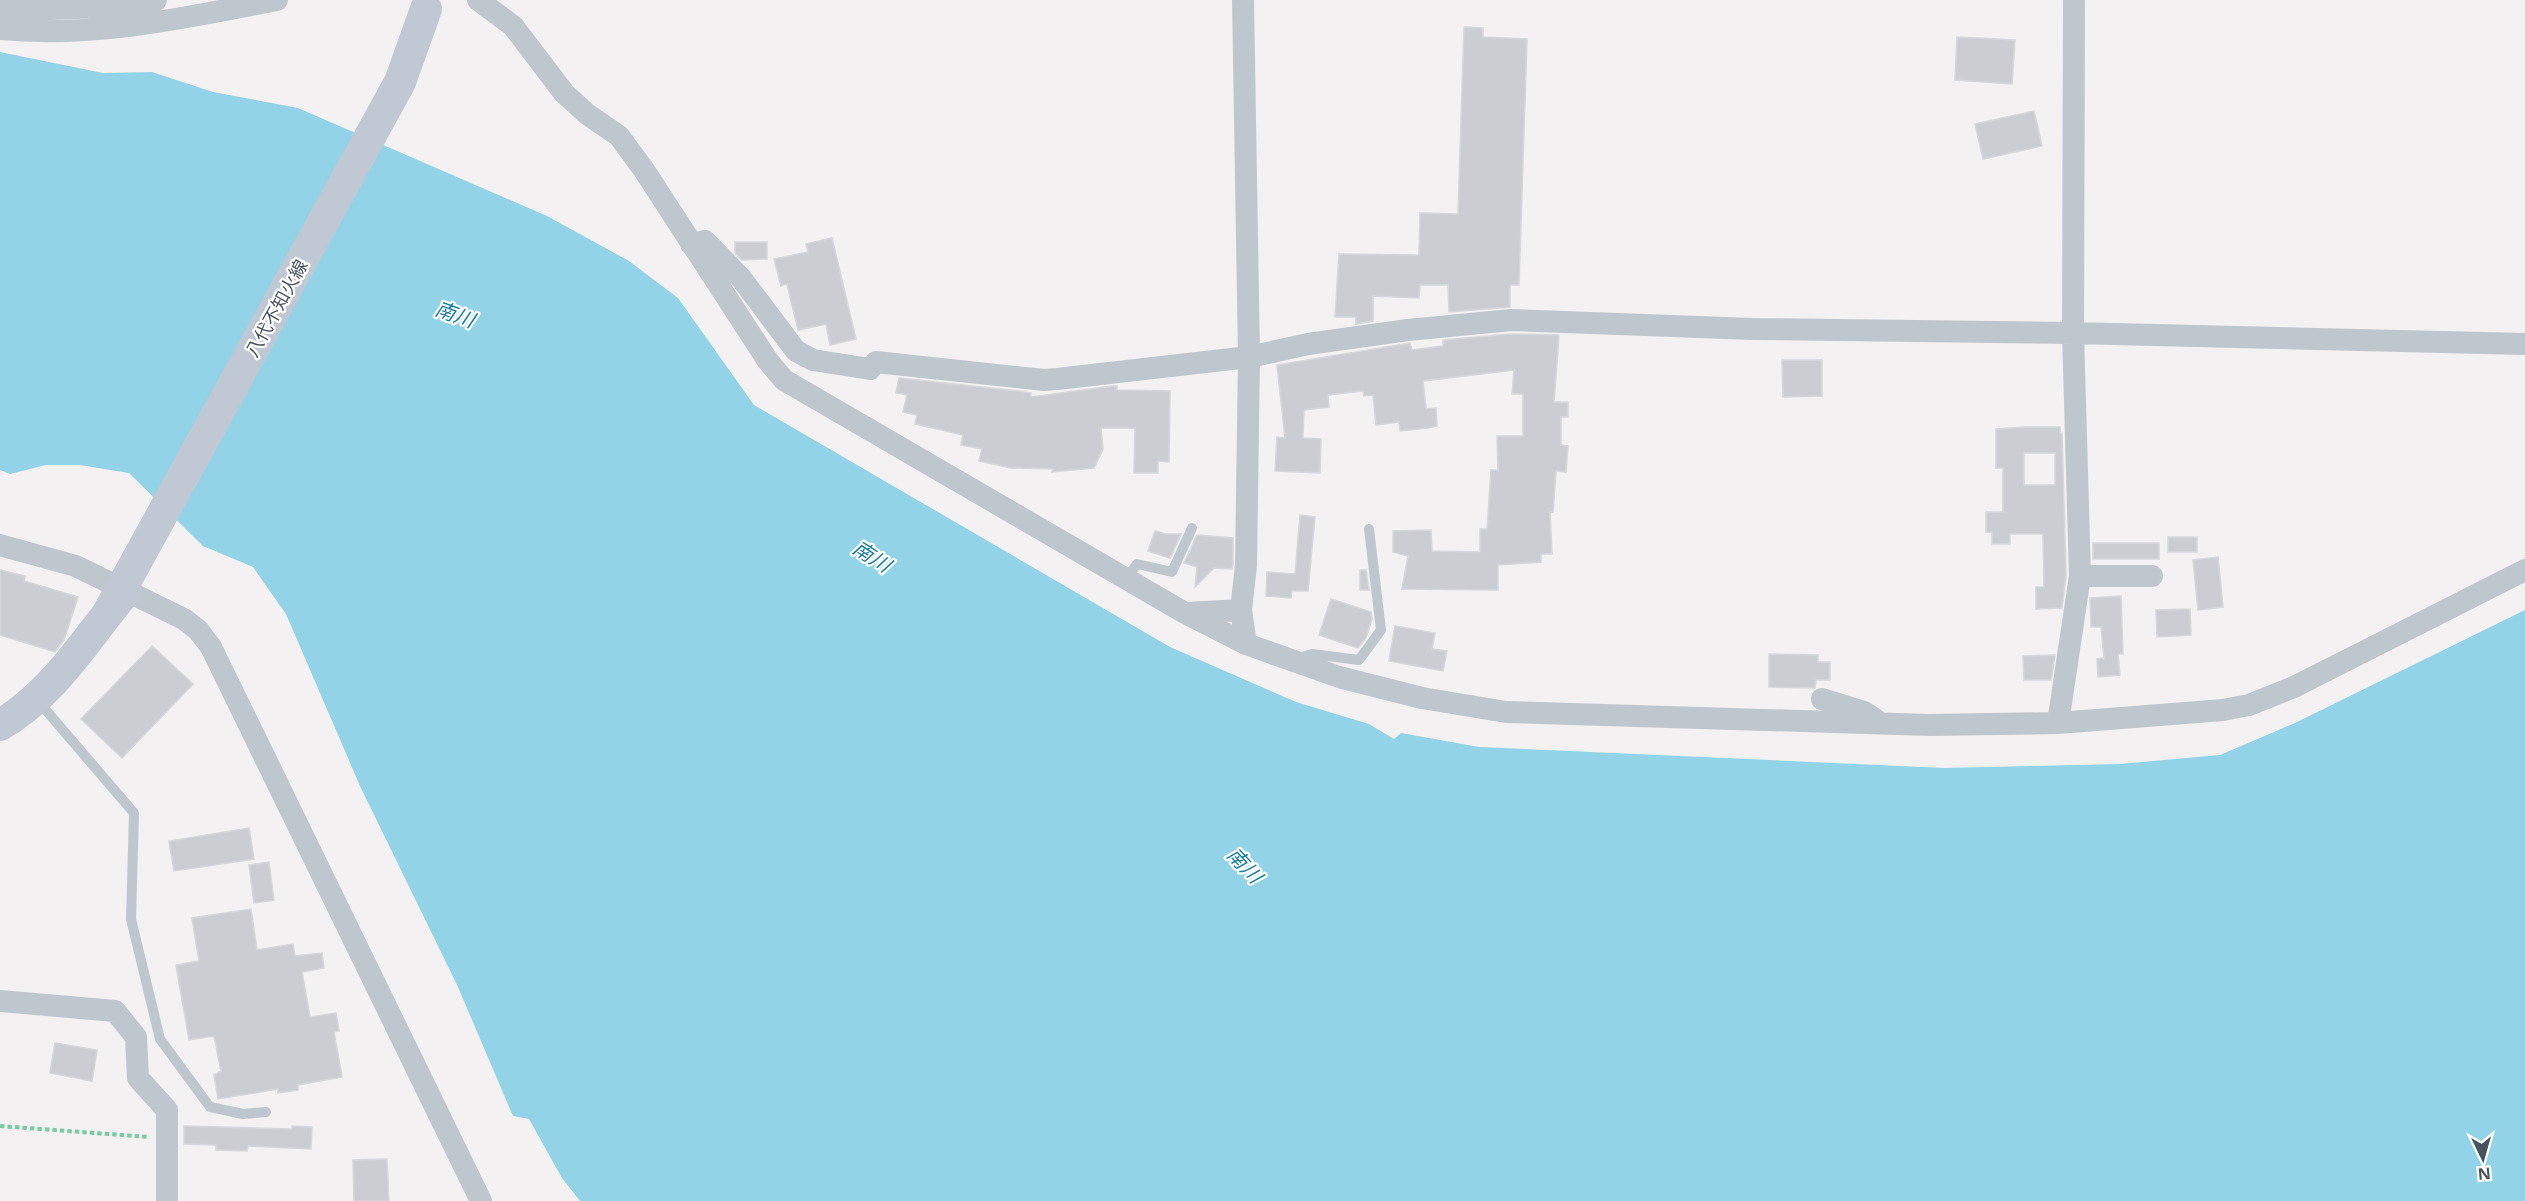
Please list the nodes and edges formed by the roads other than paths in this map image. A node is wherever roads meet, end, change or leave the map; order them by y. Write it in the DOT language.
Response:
graph roads {
  1 [pos="156,0"];
  2 [pos="277,0"];
  3 [pos="478,0"];
  4 [pos="1243,0"];
  5 [pos="2074,0"];
  6 [pos="429,4"];
  7 [pos="0,11"];
  8 [pos="0,29"];
  9 [pos="691,244"];
  10 [pos="2073,333"];
  11 [pos="2525,344"];
  12 [pos="1249,357"];
  13 [pos="1192,528"];
  14 [pos="1369,529"];
  15 [pos="1,546"];
  16 [pos="2525,570"];
  17 [pos="2080,576"];
  18 [pos="2152,576"];
  19 [pos="1126,579"];
  20 [pos="118,601"];
  21 [pos="1241,610"];
  22 [pos="1185,613"];
  23 [pos="1246,644"];
  24 [pos="1290,661"];
  25 [pos="35,699"];
  26 [pos="1822,699"];
  27 [pos="2058,723"];
  28 [pos="1882,724"];
  29 [pos="0,725"];
  30 [pos="0,1000"];
  31 [pos="266,1112"];
  32 [pos="166,1201"];
  33 [pos="481,1201"];
  1 -- 7 [label="street"];
  2 -- 8 [label="street"];
  3 -- 9 [label="street"];
  4 -- 12 [label="street"];
  5 -- 10 [label="street"];
  6 -- 20 [label="main road, 八代不知火線, bridge"];
  9 -- 12 [label="street"];
  9 -- 19 [label="street"];
  10 -- 11 [label="street"];
  10 -- 12 [label="street"];
  10 -- 17 [label="street"];
  12 -- 21 [label="street"];
  13 -- 19 [label="lane"];
  14 -- 24 [label="lane"];
  15 -- 20 [label="street"];
  16 -- 27 [label="street"];
  17 -- 18 [label="street"];
  17 -- 27 [label="street"];
  19 -- 22 [label="street"];
  20 -- 25 [label="main road, 八代不知火線"];
  20 -- 33 [label="street"];
  21 -- 22 [label="street"];
  21 -- 23 [label="street"];
  22 -- 23 [label="street"];
  23 -- 24 [label="street"];
  24 -- 28 [label="street"];
  25 -- 29 [label="main road, 八代不知火線"];
  25 -- 31 [label="lane"];
  26 -- 28 [label="street"];
  27 -- 28 [label="street"];
  30 -- 32 [label="street"];
}
